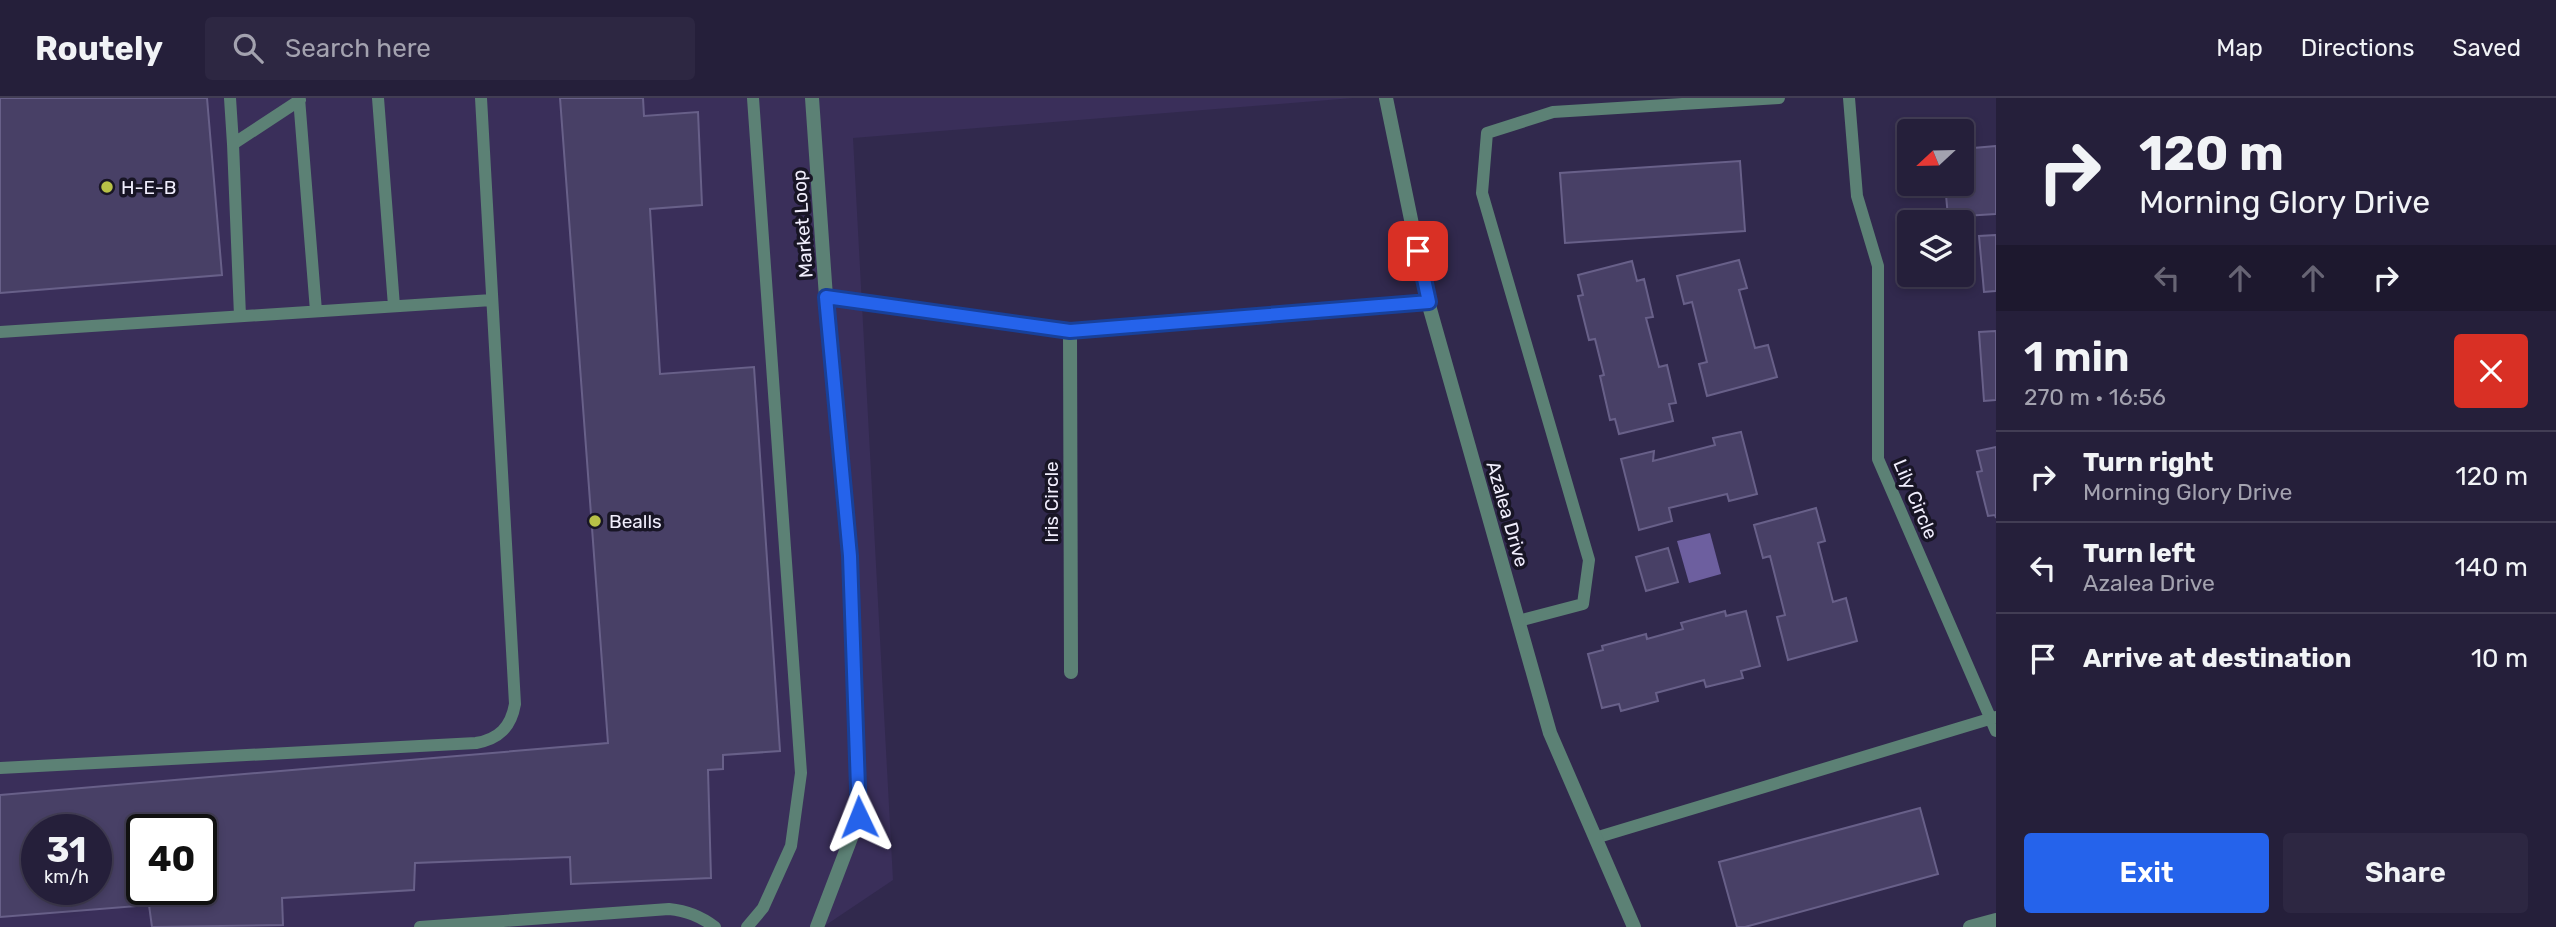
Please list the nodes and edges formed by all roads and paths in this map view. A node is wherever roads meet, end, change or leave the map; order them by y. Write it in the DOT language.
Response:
graph roads {
  1 [pos="230,98"];
  2 [pos="378,98"];
  3 [pos="481,98"];
  4 [pos="753,98"];
  5 [pos="812,98"];
  6 [pos="1386,98"];
  7 [pos="1779,98"];
  8 [pos="1849,98"];
  9 [pos="300,99"];
  10 [pos="233,144"];
  11 [pos="826,297"];
  12 [pos="492,300"];
  13 [pos="1429,302"];
  14 [pos="394,306"];
  15 [pos="316,311"];
  16 [pos="240,316"];
  17 [pos="1070,331"];
  18 [pos="0,332"];
  19 [pos="1518,621"];
  20 [pos="1071,672"];
  21 [pos="1993,718"];
  22 [pos="1996,731"];
  23 [pos="0,768"];
  24 [pos="1595,838"];
  25 [pos="1996,920"];
  26 [pos="420,927"];
  27 [pos="715,927"];
  28 [pos="747,927"];
  29 [pos="817,927"];
  30 [pos="1634,927"];
  31 [pos="1970,927"];
  1 -- 10 [label="lane"];
  2 -- 14 [label="lane"];
  3 -- 12 [label="lane"];
  4 -- 28 [label="lane"];
  5 -- 11 [label="street, Market Loop"];
  6 -- 13 [label="street, Azalea Drive"];
  7 -- 19 [label="lane"];
  8 -- 21 [label="lane, Lily Circle"];
  9 -- 10 [label="lane"];
  9 -- 15 [label="lane"];
  10 -- 16 [label="lane"];
  11 -- 17 [label="street"];
  11 -- 29 [label="street, Market Loop"];
  12 -- 14 [label="lane"];
  12 -- 23 [label="lane"];
  13 -- 17 [label="street"];
  13 -- 19 [label="street, Azalea Drive"];
  14 -- 15 [label="lane"];
  15 -- 16 [label="lane"];
  16 -- 18 [label="lane"];
  17 -- 20 [label="street, Iris Circle"];
  19 -- 24 [label="street, Azalea Drive"];
  21 -- 22 [label="lane, Lily Circle"];
  21 -- 24 [label="lane"];
  24 -- 30 [label="street, Azalea Drive"];
  25 -- 31 [label="street"];
  26 -- 27 [label="lane"];
}
